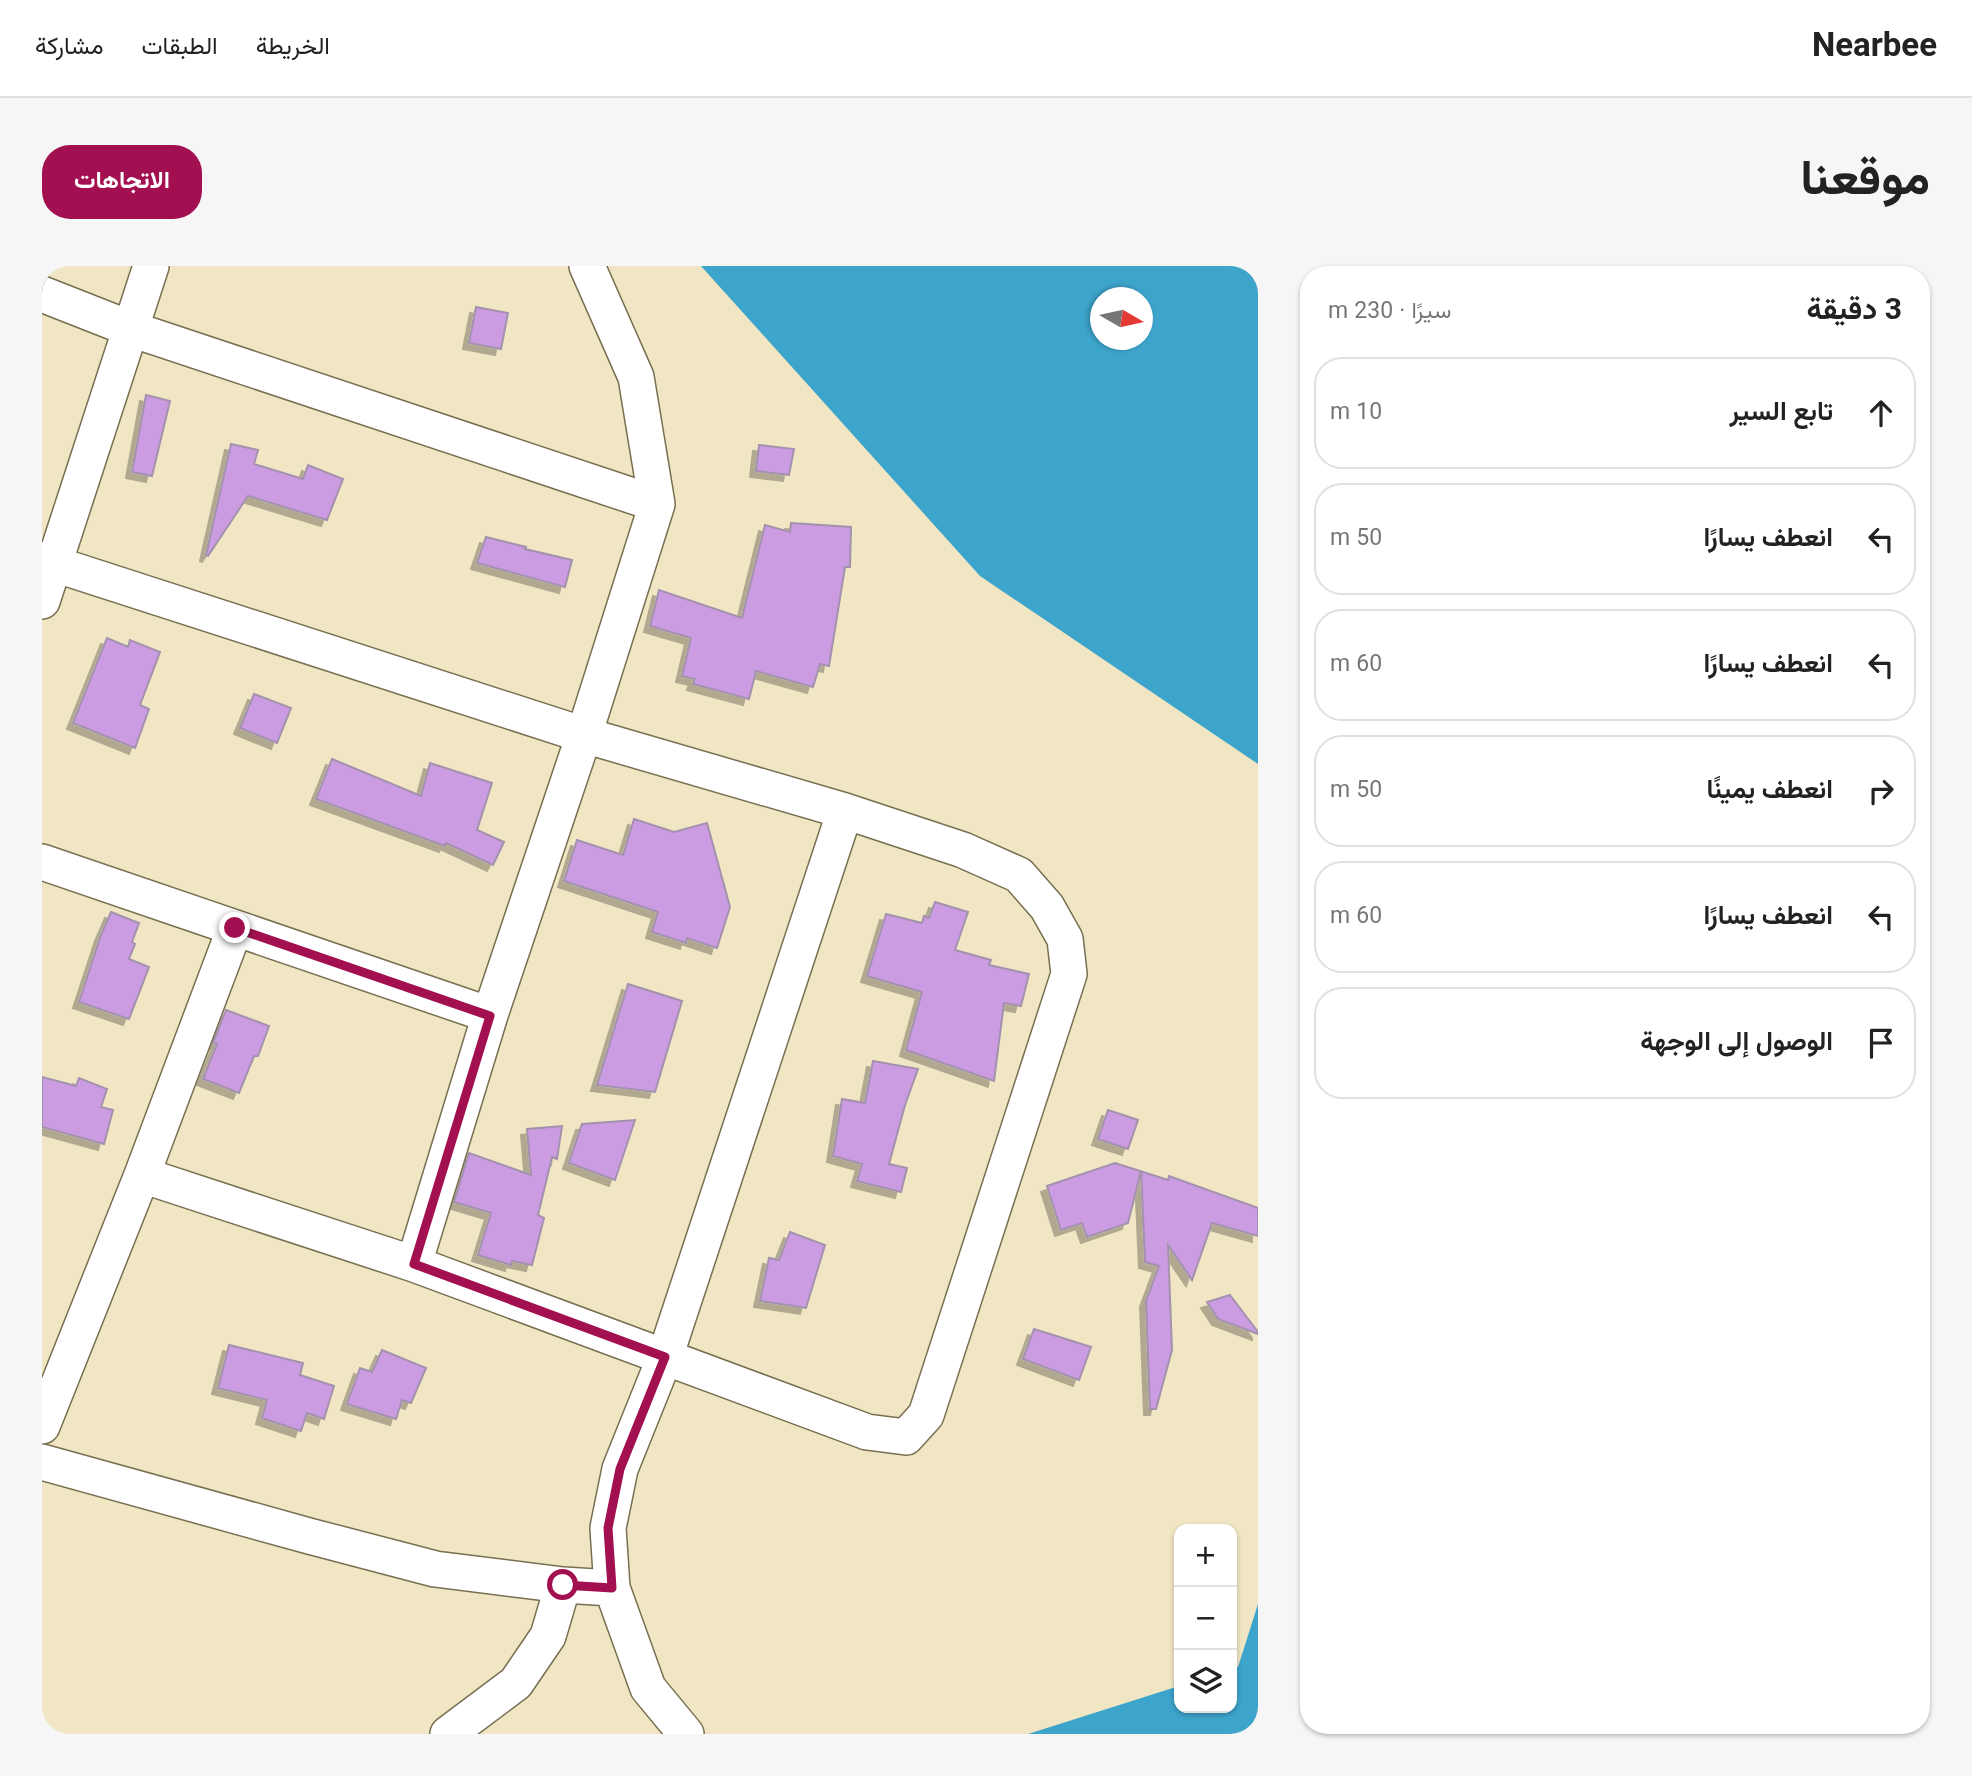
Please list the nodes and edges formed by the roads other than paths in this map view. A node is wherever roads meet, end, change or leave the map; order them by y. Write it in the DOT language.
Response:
graph roads {
  1 [pos="150,266"];
  2 [pos="587,266"];
  3 [pos="42,294"];
  4 [pos="131,329"];
  5 [pos="657,504"];
  6 [pos="48,562"];
  7 [pos="42,601"];
  8 [pos="584,735"];
  9 [pos="845,811"];
  10 [pos="42,862"];
  11 [pos="235,928"];
  12 [pos="490,1016"];
  13 [pos="142,1175"];
  14 [pos="414,1264"];
  15 [pos="665,1357"];
  16 [pos="42,1426"];
  17 [pos="42,1462"];
  18 [pos="563,1585"];
  19 [pos="612,1588"];
  20 [pos="448,1734"];
  21 [pos="686,1734"];
  1 -- 4 [label="street"];
  2 -- 5 [label="street"];
  3 -- 4 [label="street"];
  4 -- 5 [label="street"];
  4 -- 6 [label="street"];
  5 -- 8 [label="street"];
  6 -- 7 [label="street"];
  6 -- 8 [label="street"];
  8 -- 9 [label="street"];
  8 -- 12 [label="street"];
  9 -- 15 [label="street"];
  9 -- 15 [label="street"];
  10 -- 11 [label="street"];
  11 -- 12 [label="street"];
  11 -- 13 [label="street"];
  12 -- 14 [label="street"];
  13 -- 14 [label="street"];
  13 -- 16 [label="street"];
  14 -- 15 [label="street"];
  15 -- 19 [label="street"];
  17 -- 18 [label="street"];
  18 -- 19 [label="street"];
  18 -- 20 [label="street"];
  19 -- 21 [label="street"];
}
